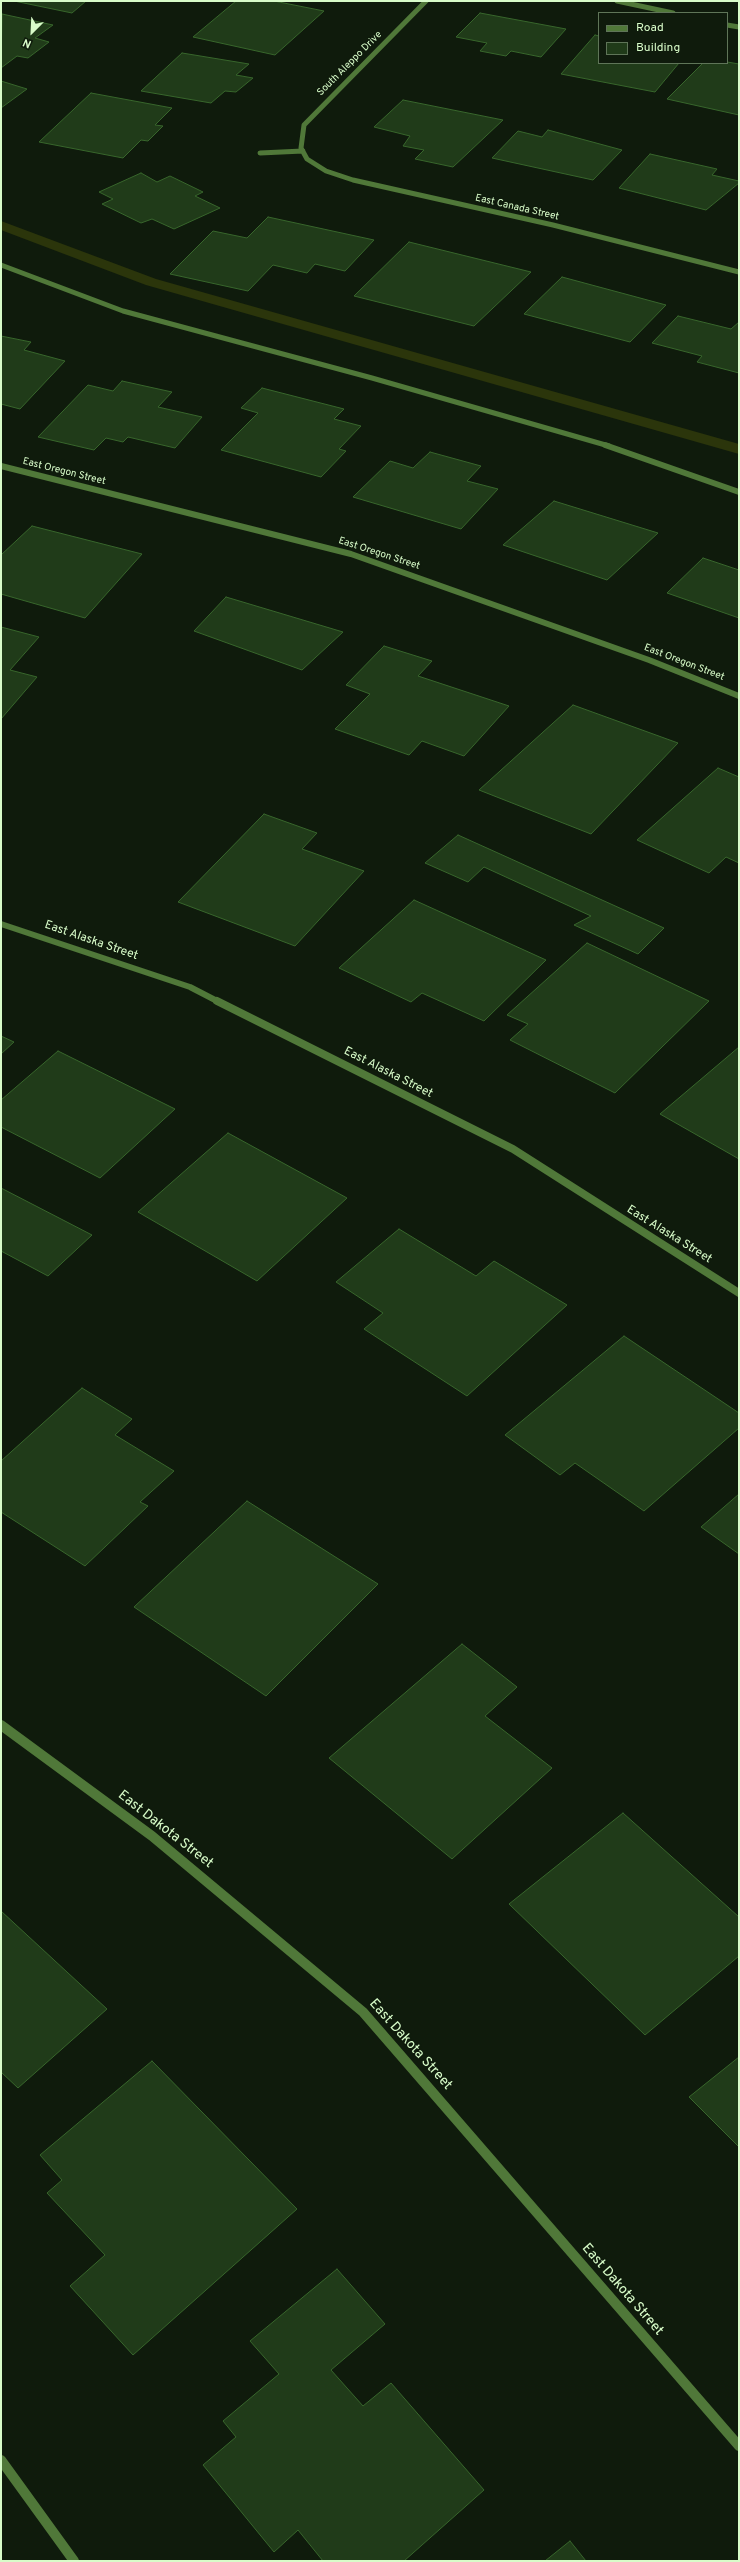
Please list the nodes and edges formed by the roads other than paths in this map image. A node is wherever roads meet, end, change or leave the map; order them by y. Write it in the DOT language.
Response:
graph roads {
  1 [pos="426,1"];
  2 [pos="617,1"];
  3 [pos="668,12"];
  4 [pos="728,24"];
  5 [pos="739,27"];
  6 [pos="302,149"];
  7 [pos="260,153"];
  8 [pos="1,265"];
  9 [pos="739,272"];
  10 [pos="1,466"];
  11 [pos="739,492"];
  12 [pos="739,696"];
  13 [pos="1,924"];
  14 [pos="739,1293"];
  15 [pos="1,1725"];
  16 [pos="739,2446"];
  17 [pos="1,2460"];
  18 [pos="74,2561"];
  1 -- 6 [label="street, South Aleppo Drive"];
  2 -- 3 [label="street"];
  4 -- 5 [label="street"];
  6 -- 7 [label="street"];
  6 -- 9 [label="street, East Canada Street"];
  8 -- 11 [label="street"];
  10 -- 12 [label="street, East Oregon Street"];
  13 -- 14 [label="street, East Alaska Street"];
  15 -- 16 [label="street, East Dakota Street"];
  17 -- 18 [label="street"];
}
